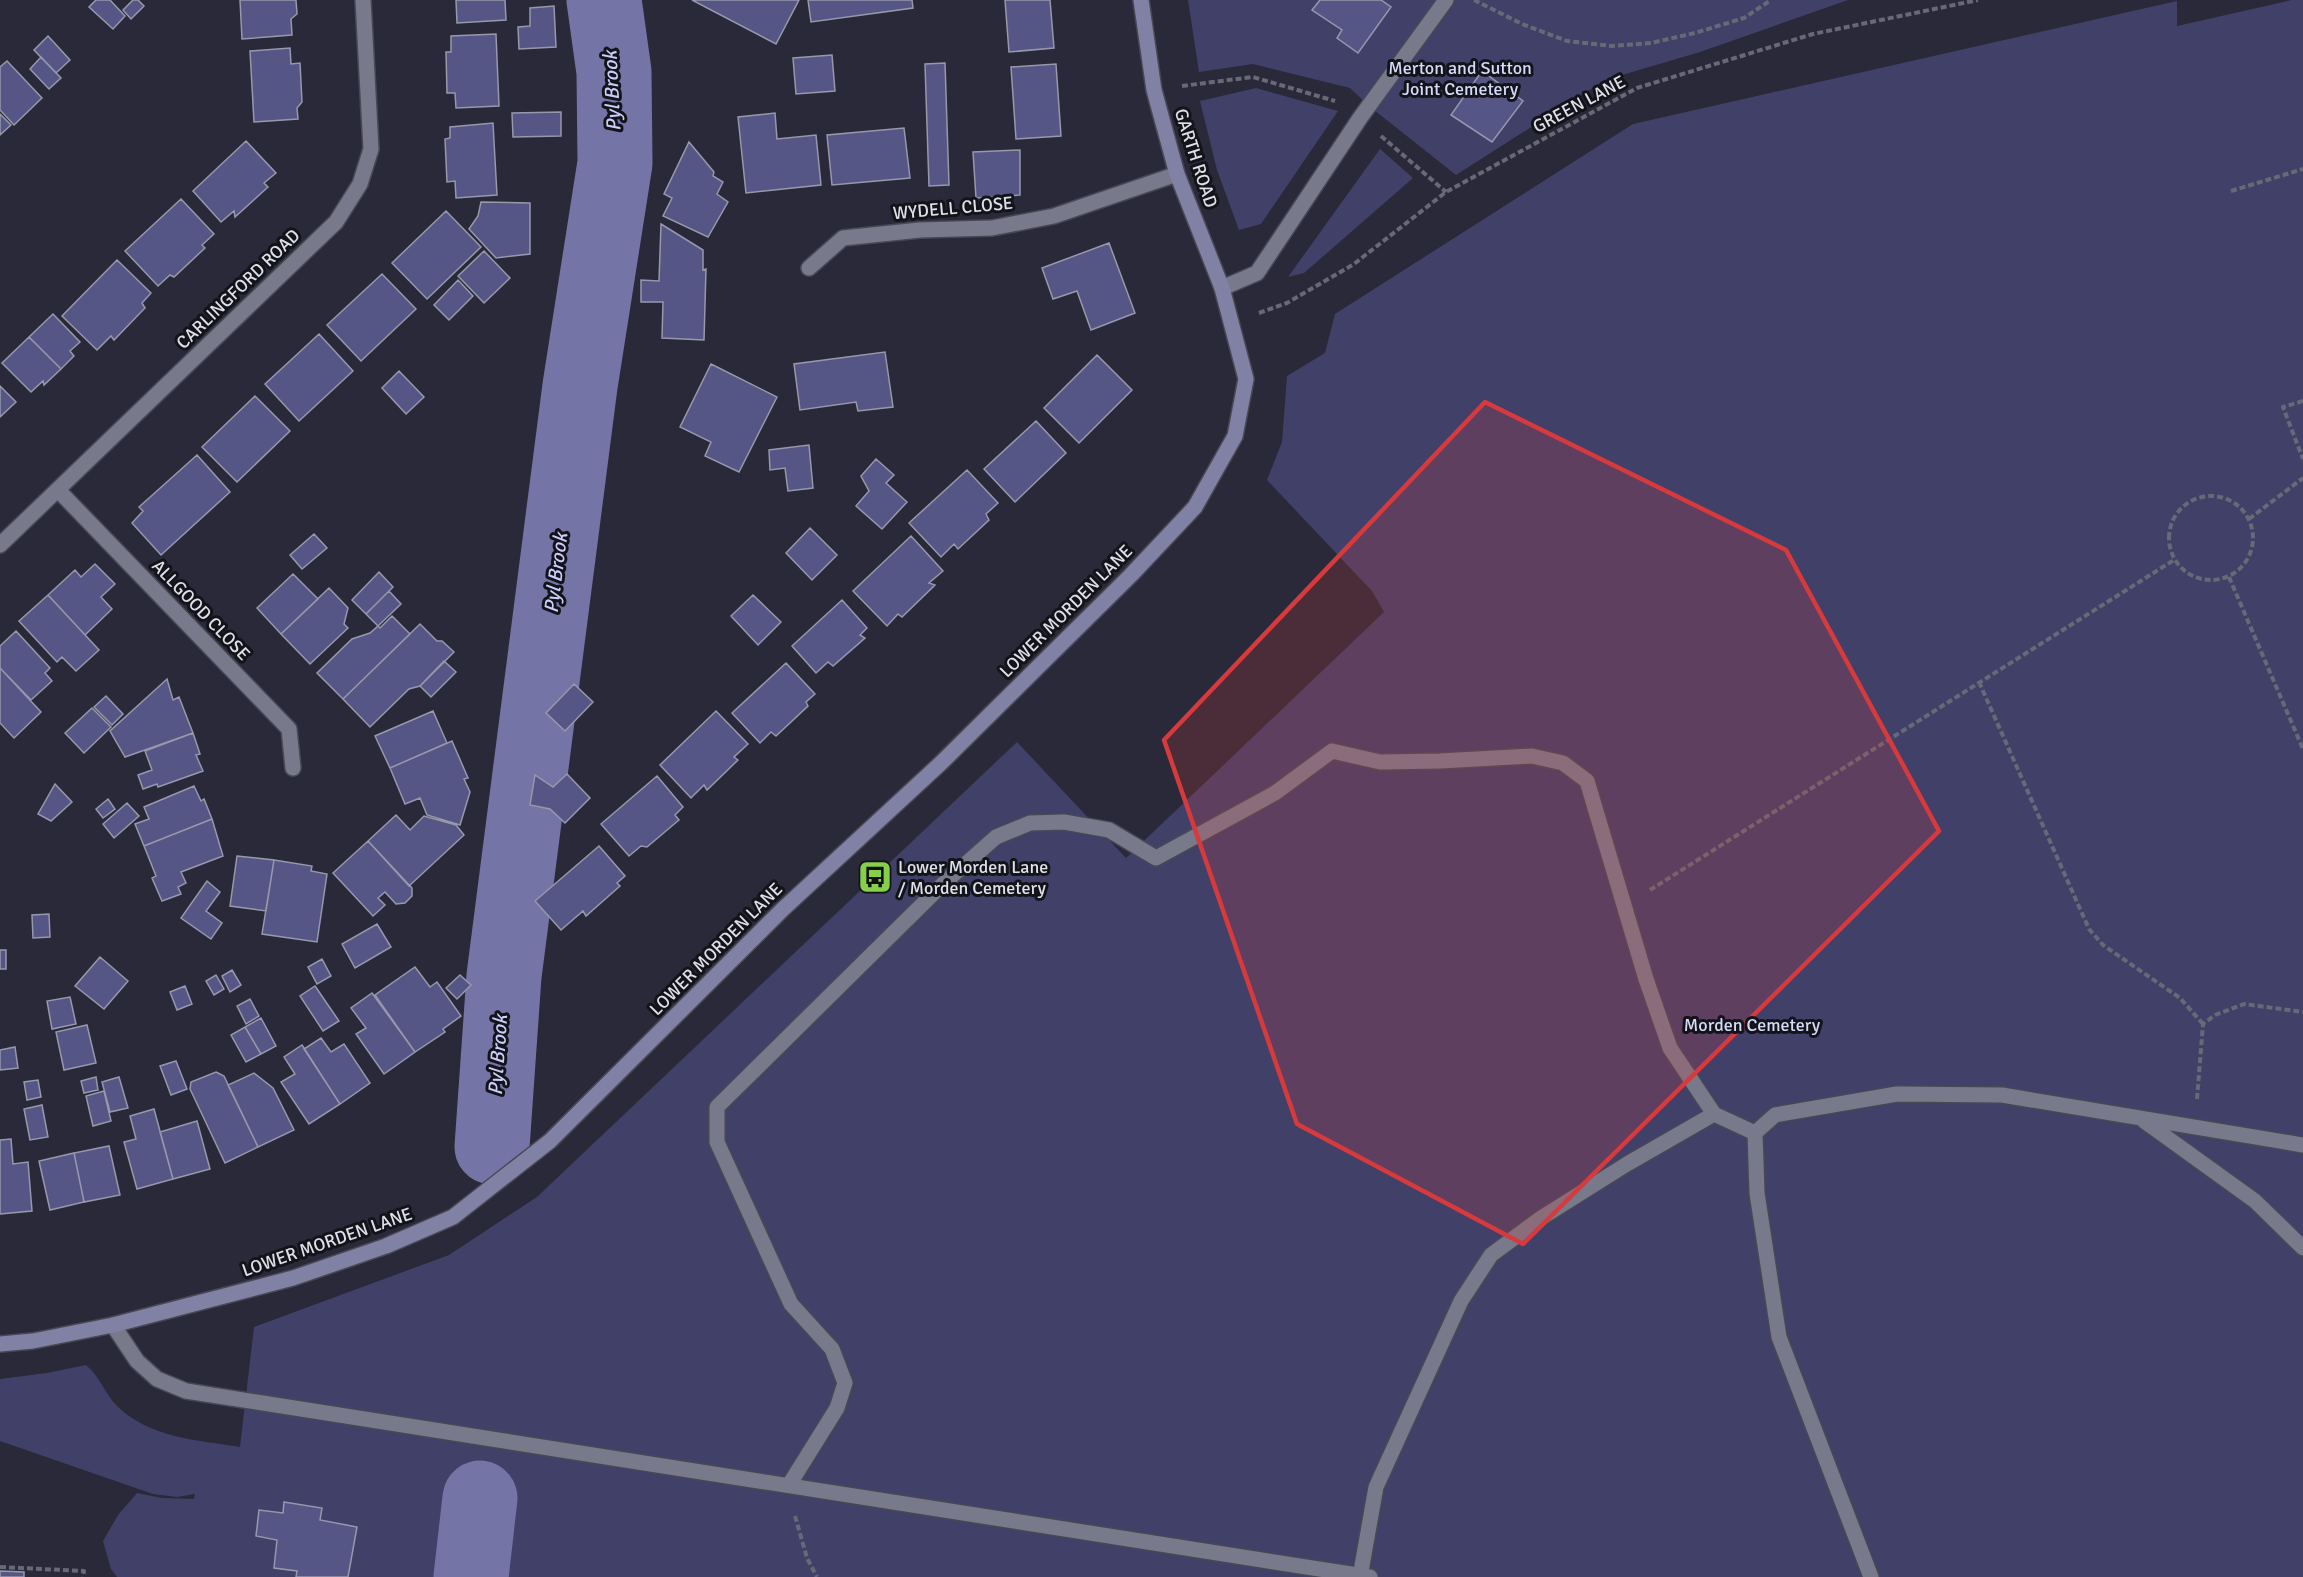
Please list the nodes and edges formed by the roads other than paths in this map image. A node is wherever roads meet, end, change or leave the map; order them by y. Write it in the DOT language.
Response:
graph roads {
  1 [pos="363,0"];
  2 [pos="1141,0"];
  3 [pos="1446,0"];
  4 [pos="1177,174"];
  5 [pos="809,268"];
  6 [pos="1222,288"];
  7 [pos="1232,322"];
  8 [pos="58,490"];
  9 [pos="0,545"];
  10 [pos="293,768"];
  11 [pos="1714,1114"];
  12 [pos="2140,1118"];
  13 [pos="1755,1133"];
  14 [pos="2303,1145"];
  15 [pos="2303,1248"];
  16 [pos="112,1325"];
  17 [pos="0,1344"];
  18 [pos="789,1485"];
  19 [pos="1363,1576"];
  20 [pos="1871,1577"];
  1 -- 8 [label="street, CARLINGFORD ROAD"];
  2 -- 4 [label="street, GARTH ROAD"];
  3 -- 6 [label="street"];
  4 -- 5 [label="street, WYDELL CLOSE"];
  4 -- 6 [label="street, GARTH ROAD"];
  6 -- 7 [label="street, GARTH ROAD"];
  7 -- 16 [label="street, LOWER MORDEN LANE"];
  8 -- 9 [label="street, CARLINGFORD ROAD"];
  8 -- 10 [label="street, ALLGOOD CLOSE"];
  11 -- 13 [label="street"];
  11 -- 18 [label="street"];
  11 -- 19 [label="street"];
  12 -- 13 [label="street"];
  12 -- 14 [label="street"];
  12 -- 15 [label="street"];
  13 -- 20 [label="street"];
  16 -- 17 [label="street, LOWER MORDEN LANE"];
  16 -- 18 [label="street"];
  18 -- 19 [label="street"];
}
